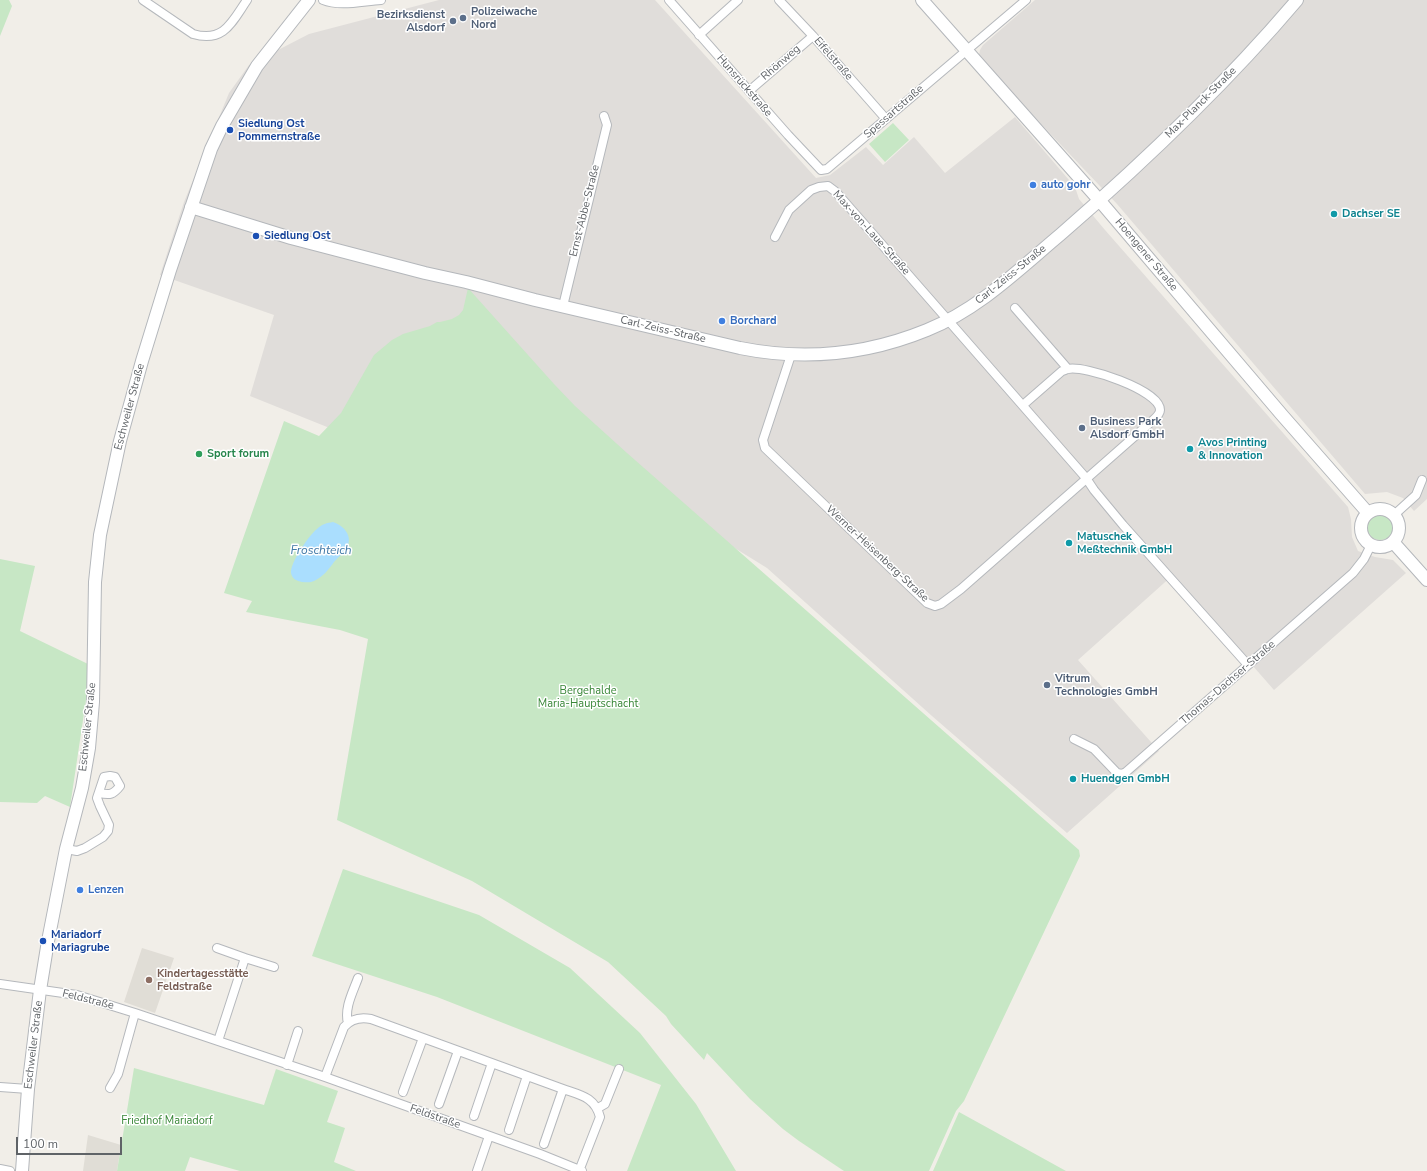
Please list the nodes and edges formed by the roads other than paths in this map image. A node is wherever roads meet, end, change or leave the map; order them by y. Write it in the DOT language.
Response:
graph roads {
  1 [pos="143,0"];
  2 [pos="247,0"];
  3 [pos="309,0"];
  4 [pos="323,0"];
  5 [pos="381,0"];
  6 [pos="669,0"];
  7 [pos="779,0"];
  8 [pos="922,0"];
  9 [pos="1026,0"];
  10 [pos="1297,0"];
  11 [pos="736,1"];
  12 [pos="700,35"];
  13 [pos="813,36"];
  14 [pos="966,50"];
  15 [pos="749,91"];
  16 [pos="604,116"];
  17 [pos="886,119"];
  18 [pos="821,170"];
  19 [pos="1100,201"];
  20 [pos="191,207"];
  21 [pos="775,237"];
  22 [pos="563,306"];
  23 [pos="1015,308"];
  24 [pos="948,321"];
  25 [pos="791,355"];
  26 [pos="1068,369"];
  27 [pos="1023,405"];
  28 [pos="1086,478"];
  29 [pos="1422,480"];
  30 [pos="1368,513"];
  31 [pos="1394,515"];
  32 [pos="1393,542"];
  33 [pos="1371,545"];
  34 [pos="1427,580"];
  35 [pos="1248,665"];
  36 [pos="1074,739"];
  37 [pos="99,794"];
  38 [pos="66,849"];
  39 [pos="217,948"];
  40 [pos="245,958"];
  41 [pos="274,967"];
  42 [pos="358,978"];
  43 [pos="0,984"];
  44 [pos="40,990"];
  45 [pos="135,1013"];
  46 [pos="348,1023"];
  47 [pos="298,1031"];
  48 [pos="423,1038"];
  49 [pos="218,1041"];
  50 [pos="458,1051"];
  51 [pos="492,1064"];
  52 [pos="287,1065"];
  53 [pos="619,1069"];
  54 [pos="527,1076"];
  55 [pos="325,1078"];
  56 [pos="0,1087"];
  57 [pos="110,1088"];
  58 [pos="563,1089"];
  59 [pos="28,1090"];
  60 [pos="403,1092"];
  61 [pos="439,1104"];
  62 [pos="598,1108"];
  63 [pos="474,1116"];
  64 [pos="508,1130"];
  65 [pos="489,1136"];
  66 [pos="544,1144"];
  67 [pos="0,1168"];
  68 [pos="10,1171"];
  69 [pos="22,1171"];
  70 [pos="477,1171"];
  71 [pos="580,1171"];
  1 -- 2 [label="street"];
  3 -- 20 [label="street, Eschweiler Straße"];
  4 -- 5 [label="street"];
  6 -- 12 [label="street, Hunsrückstraße"];
  7 -- 13 [label="street, Eifelstraße"];
  8 -- 14 [label="street, Hoengener Straße"];
  9 -- 14 [label="street, Spessartstraße"];
  10 -- 19 [label="street, Max-Planck-Straße"];
  11 -- 12 [label="street"];
  12 -- 15 [label="street, Hunsrückstraße"];
  13 -- 15 [label="street, Rhönweg"];
  13 -- 17 [label="street, Eifelstraße"];
  14 -- 17 [label="street, Spessartstraße"];
  14 -- 19 [label="street, Hoengener Straße"];
  15 -- 18 [label="street, Hunsrückstraße"];
  16 -- 22 [label="street, Ernst-Abbe-Straße"];
  17 -- 18 [label="street, Spessartstraße"];
  19 -- 24 [label="street, Carl-Zeiss-Straße"];
  19 -- 30 [label="street, Hoengener Straße"];
  20 -- 22 [label="street, Carl-Zeiss-Straße"];
  20 -- 38 [label="street, Eschweiler Straße"];
  21 -- 24 [label="street, Max-von-Laue-Straße"];
  22 -- 25 [label="street, Carl-Zeiss-Straße"];
  23 -- 26 [label="street"];
  24 -- 25 [label="street, Carl-Zeiss-Straße"];
  24 -- 27 [label="street"];
  25 -- 28 [label="street, Werner-Heisenberg-Straße"];
  26 -- 27 [label="street"];
  26 -- 28 [label="street, Werner-Heisenberg-Straße"];
  27 -- 28 [label="street"];
  28 -- 35 [label="street"];
  29 -- 31 [label="street"];
  30 -- 31 [label="street"];
  30 -- 33 [label="street"];
  31 -- 32 [label="street"];
  32 -- 33 [label="street"];
  32 -- 34 [label="street"];
  33 -- 35 [label="street, Thomas-Dachser-Straße"];
  35 -- 36 [label="street, Thomas-Dachser-Straße"];
  37 -- 38 [label="street"];
  38 -- 44 [label="street, Eschweiler Straße"];
  39 -- 40 [label="street"];
  40 -- 41 [label="street"];
  40 -- 49 [label="street"];
  42 -- 46 [label="street"];
  43 -- 44 [label="street, Feldstraße"];
  44 -- 45 [label="street, Feldstraße"];
  44 -- 59 [label="street, Eschweiler Straße"];
  45 -- 49 [label="street, Feldstraße"];
  45 -- 57 [label="street"];
  46 -- 48 [label="street"];
  46 -- 55 [label="street"];
  47 -- 52 [label="street"];
  48 -- 50 [label="street"];
  48 -- 60 [label="street"];
  49 -- 52 [label="street, Feldstraße"];
  50 -- 51 [label="street"];
  50 -- 61 [label="street"];
  51 -- 54 [label="street"];
  51 -- 63 [label="street"];
  52 -- 55 [label="street, Feldstraße"];
  53 -- 62 [label="street"];
  54 -- 58 [label="street"];
  54 -- 64 [label="street"];
  55 -- 65 [label="street, Feldstraße"];
  56 -- 59 [label="street"];
  58 -- 62 [label="street"];
  58 -- 66 [label="street"];
  59 -- 69 [label="street, Eschweiler Straße"];
  62 -- 71 [label="street"];
  65 -- 70 [label="street"];
  65 -- 71 [label="street, Feldstraße"];
  67 -- 68 [label="street"];
}
